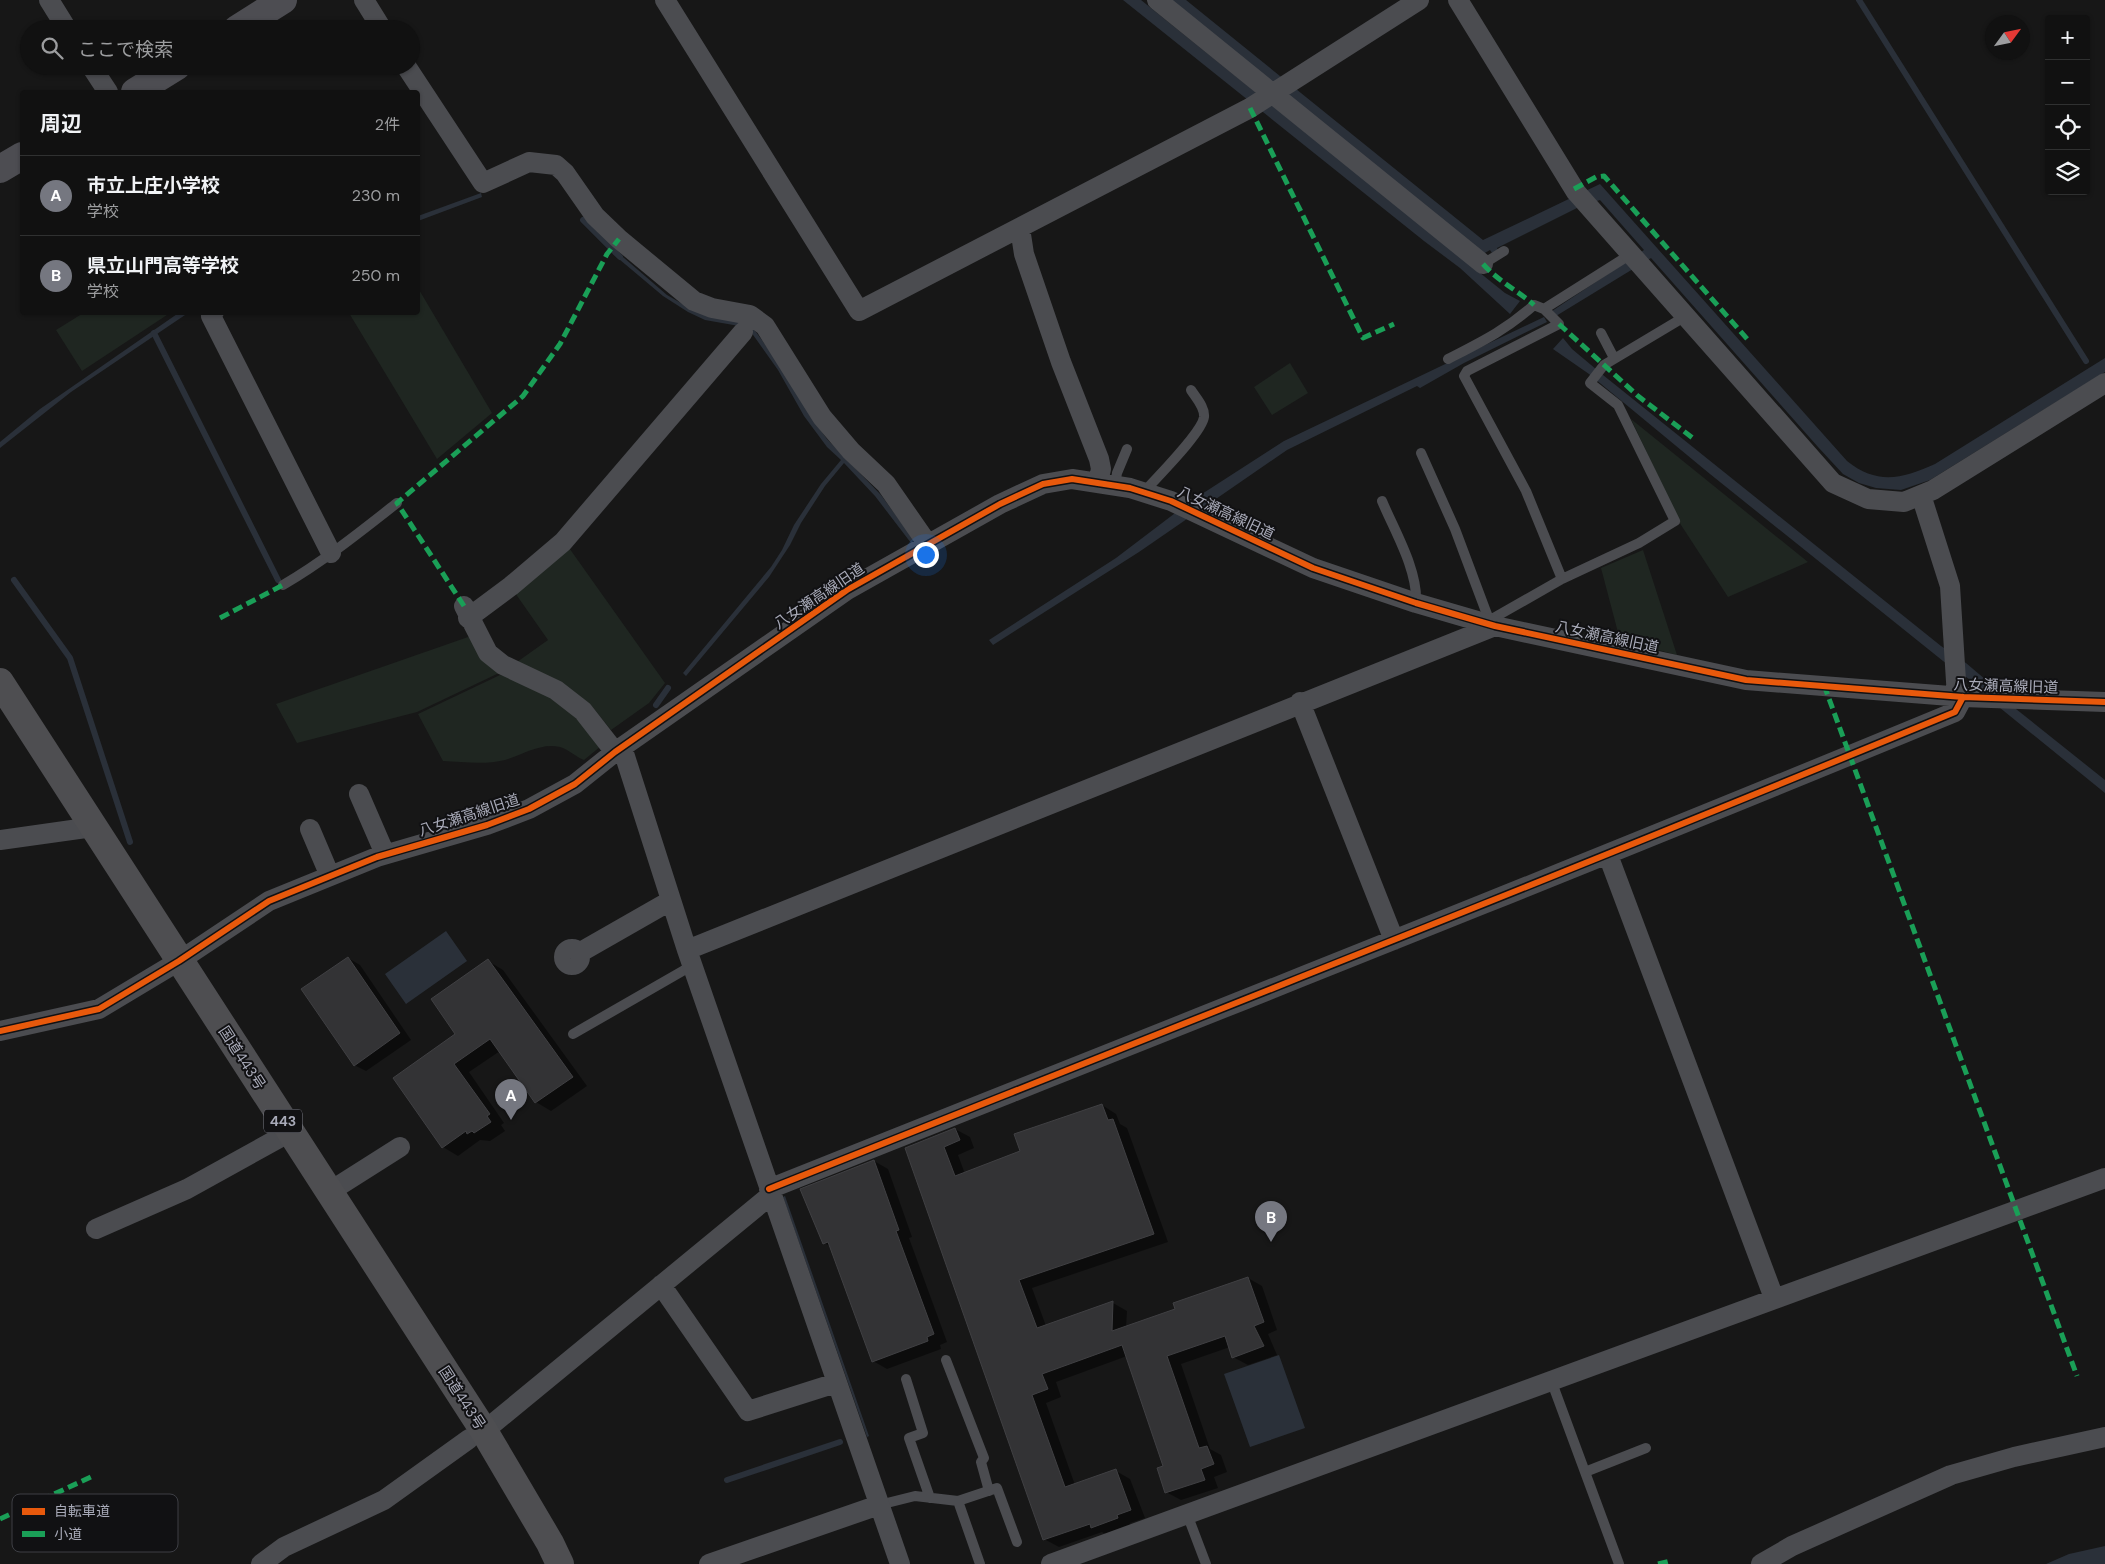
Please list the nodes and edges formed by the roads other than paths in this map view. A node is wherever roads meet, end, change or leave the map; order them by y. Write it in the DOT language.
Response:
graph roads {
  1 [pos="49,0"];
  2 [pos="282,0"];
  3 [pos="364,0"];
  4 [pos="664,0"];
  5 [pos="1157,0"];
  6 [pos="1419,0"];
  7 [pos="1458,0"];
  8 [pos="62,20"];
  9 [pos="250,20"];
  10 [pos="376,20"];
  11 [pos="97,75"];
  12 [pos="162,75"];
  13 [pos="412,75"];
  14 [pos="107,90"];
  15 [pos="138,90"];
  16 [pos="1272,94"];
  17 [pos="20,157"];
  18 [pos="0,169"];
  19 [pos="1020,228"];
  20 [pos="1504,251"];
  21 [pos="1631,254"];
  22 [pos="1483,264"];
  23 [pos="1544,309"];
  24 [pos="212,315"];
  25 [pos="1686,316"];
  26 [pos="743,332"];
  27 [pos="1601,333"];
  28 [pos="1614,358"];
  29 [pos="1448,359"];
  30 [pos="2105,383"];
  31 [pos="1191,390"];
  32 [pos="1127,449"];
  33 [pos="1421,453"];
  34 [pos="1107,484"];
  35 [pos="1144,492"];
  36 [pos="1921,495"];
  37 [pos="1382,501"];
  38 [pos="397,503"];
  39 [pos="928,543"];
  40 [pos="331,553"];
  41 [pos="1562,579"];
  42 [pos="283,585"];
  43 [pos="1416,603"];
  44 [pos="1492,623"];
  45 [pos="0,682"];
  46 [pos="1960,697"];
  47 [pos="1300,702"];
  48 [pos="2105,702"];
  49 [pos="618,749"];
  50 [pos="359,794"];
  51 [pos="93,827"];
  52 [pos="310,829"];
  53 [pos="0,840"];
  54 [pos="385,854"];
  55 [pos="1608,855"];
  56 [pos="330,876"];
  57 [pos="670,901"];
  58 [pos="1394,940"];
  59 [pos="579,953"];
  60 [pos="690,957"];
  61 [pos="179,961"];
  62 [pos="0,1031"];
  63 [pos="573,1034"];
  64 [pos="290,1132"];
  65 [pos="400,1147"];
  66 [pos="2105,1178"];
  67 [pos="329,1192"];
  68 [pos="770,1192"];
  69 [pos="96,1229"];
  70 [pos="661,1285"];
  71 [pos="1774,1298"];
  72 [pos="946,1360"];
  73 [pos="906,1379"];
  74 [pos="1551,1380"];
  75 [pos="836,1383"];
  76 [pos="477,1435"];
  77 [pos="2105,1437"];
  78 [pos="1646,1448"];
  79 [pos="1585,1472"];
  80 [pos="990,1491"];
  81 [pos="930,1498"];
  82 [pos="958,1502"];
  83 [pos="878,1505"];
  84 [pos="1187,1514"];
  85 [pos="1017,1542"];
  86 [pos="261,1564"];
  87 [pos="560,1564"];
  88 [pos="709,1564"];
  89 [pos="900,1564"];
  90 [pos="980,1564"];
  91 [pos="1050,1564"];
  92 [pos="1206,1564"];
  93 [pos="1619,1564"];
  94 [pos="1761,1564"];
  1 -- 8 [label="street"];
  2 -- 9 [label="main road"];
  3 -- 10 [label="street"];
  4 -- 19 [label="street"];
  5 -- 16 [label="street"];
  6 -- 16 [label="street"];
  7 -- 21 [label="street"];
  11 -- 14 [label="street"];
  12 -- 15 [label="main road"];
  13 -- 39 [label="street"];
  16 -- 19 [label="street"];
  16 -- 22 [label="street"];
  17 -- 18 [label="main road"];
  19 -- 34 [label="street"];
  20 -- 22 [label="lane"];
  21 -- 23 [label="lane"];
  21 -- 25 [label="street"];
  23 -- 29 [label="lane"];
  23 -- 41 [label="lane"];
  24 -- 40 [label="street"];
  25 -- 28 [label="lane"];
  25 -- 36 [label="street"];
  26 -- 49 [label="street"];
  27 -- 28 [label="lane"];
  28 -- 41 [label="lane"];
  30 -- 36 [label="street"];
  31 -- 35 [label="lane"];
  32 -- 34 [label="lane"];
  33 -- 44 [label="lane"];
  34 -- 35 [label="street, 八女瀬高線旧道"];
  34 -- 39 [label="street, 八女瀬高線旧道"];
  35 -- 43 [label="street, 八女瀬高線旧道"];
  36 -- 46 [label="street"];
  37 -- 43 [label="lane"];
  38 -- 40 [label="lane"];
  39 -- 49 [label="street, 八女瀬高線旧道"];
  40 -- 42 [label="lane"];
  41 -- 44 [label="lane"];
  43 -- 44 [label="street, 八女瀬高線旧道"];
  44 -- 46 [label="street, 八女瀬高線旧道"];
  44 -- 47 [label="street"];
  45 -- 51 [label="highway, 国道443号 / 443"];
  46 -- 48 [label="street, 八女瀬高線旧道"];
  46 -- 55 [label="street"];
  47 -- 58 [label="street"];
  47 -- 60 [label="street"];
  49 -- 54 [label="street, 八女瀬高線旧道"];
  49 -- 57 [label="street"];
  50 -- 54 [label="street"];
  51 -- 53 [label="street"];
  51 -- 61 [label="highway, 国道443号 / 443"];
  52 -- 56 [label="street"];
  54 -- 56 [label="street, 八女瀬高線旧道"];
  55 -- 58 [label="street"];
  55 -- 71 [label="street"];
  56 -- 61 [label="street, 八女瀬高線旧道"];
  57 -- 59 [label="street"];
  57 -- 60 [label="street"];
  58 -- 68 [label="street"];
  60 -- 63 [label="lane"];
  60 -- 68 [label="street"];
  61 -- 62 [label="street, 八女瀬高線旧道"];
  61 -- 64 [label="highway, 国道443号 / 443"];
  64 -- 67 [label="highway, 国道443号 / 443"];
  64 -- 69 [label="street"];
  65 -- 67 [label="street"];
  66 -- 71 [label="street"];
  67 -- 76 [label="highway, 国道443号 / 443"];
  68 -- 70 [label="street"];
  68 -- 75 [label="street"];
  70 -- 75 [label="street"];
  70 -- 76 [label="street"];
  71 -- 74 [label="street"];
  72 -- 80 [label="lane"];
  73 -- 81 [label="lane"];
  74 -- 79 [label="lane"];
  74 -- 84 [label="street"];
  75 -- 83 [label="street"];
  76 -- 86 [label="street"];
  76 -- 87 [label="highway, 国道443号 / 443"];
  77 -- 94 [label="street"];
  78 -- 79 [label="lane"];
  79 -- 93 [label="lane"];
  80 -- 82 [label="lane"];
  80 -- 85 [label="lane"];
  81 -- 82 [label="lane"];
  81 -- 83 [label="lane"];
  82 -- 90 [label="lane"];
  83 -- 88 [label="street"];
  83 -- 89 [label="street"];
  84 -- 91 [label="street"];
  84 -- 92 [label="lane"];
}
